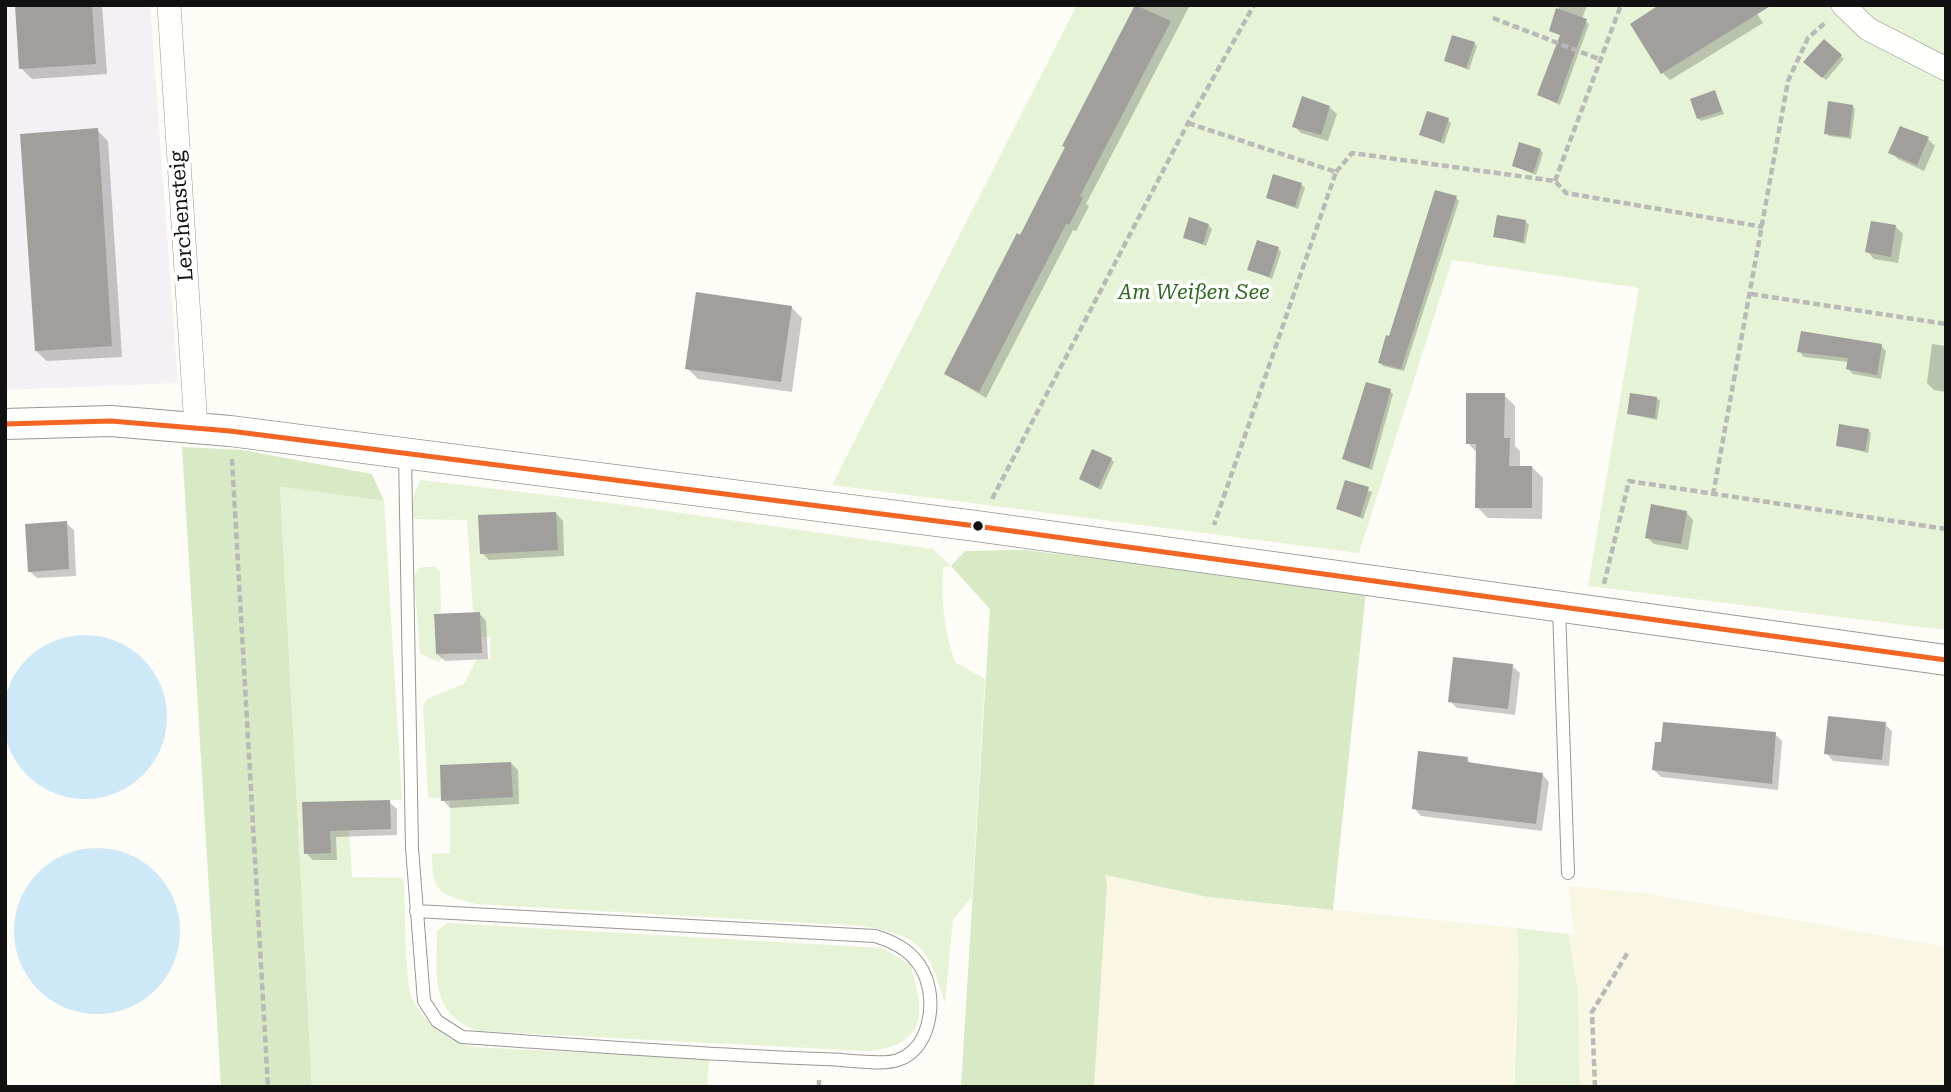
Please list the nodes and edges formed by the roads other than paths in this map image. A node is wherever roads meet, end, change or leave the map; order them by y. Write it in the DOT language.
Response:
graph roads {
  1 [pos="169,5"];
  2 [pos="1843,6"];
  3 [pos="1946,69"];
  4 [pos="5,424"];
  5 [pos="196,427"];
  6 [pos="405,454"];
  7 [pos="1559,608"];
  8 [pos="1946,660"];
  9 [pos="1568,873"];
  10 [pos="416,911"];
  1 -- 5 [label="street, Lerchensteig"];
  2 -- 3 [label="street"];
  4 -- 5 [label="street"];
  5 -- 6 [label="street"];
  6 -- 7 [label="street"];
  6 -- 10 [label="lane"];
  7 -- 8 [label="street"];
  7 -- 9 [label="lane"];
  10 -- 10 [label="lane"];
}
